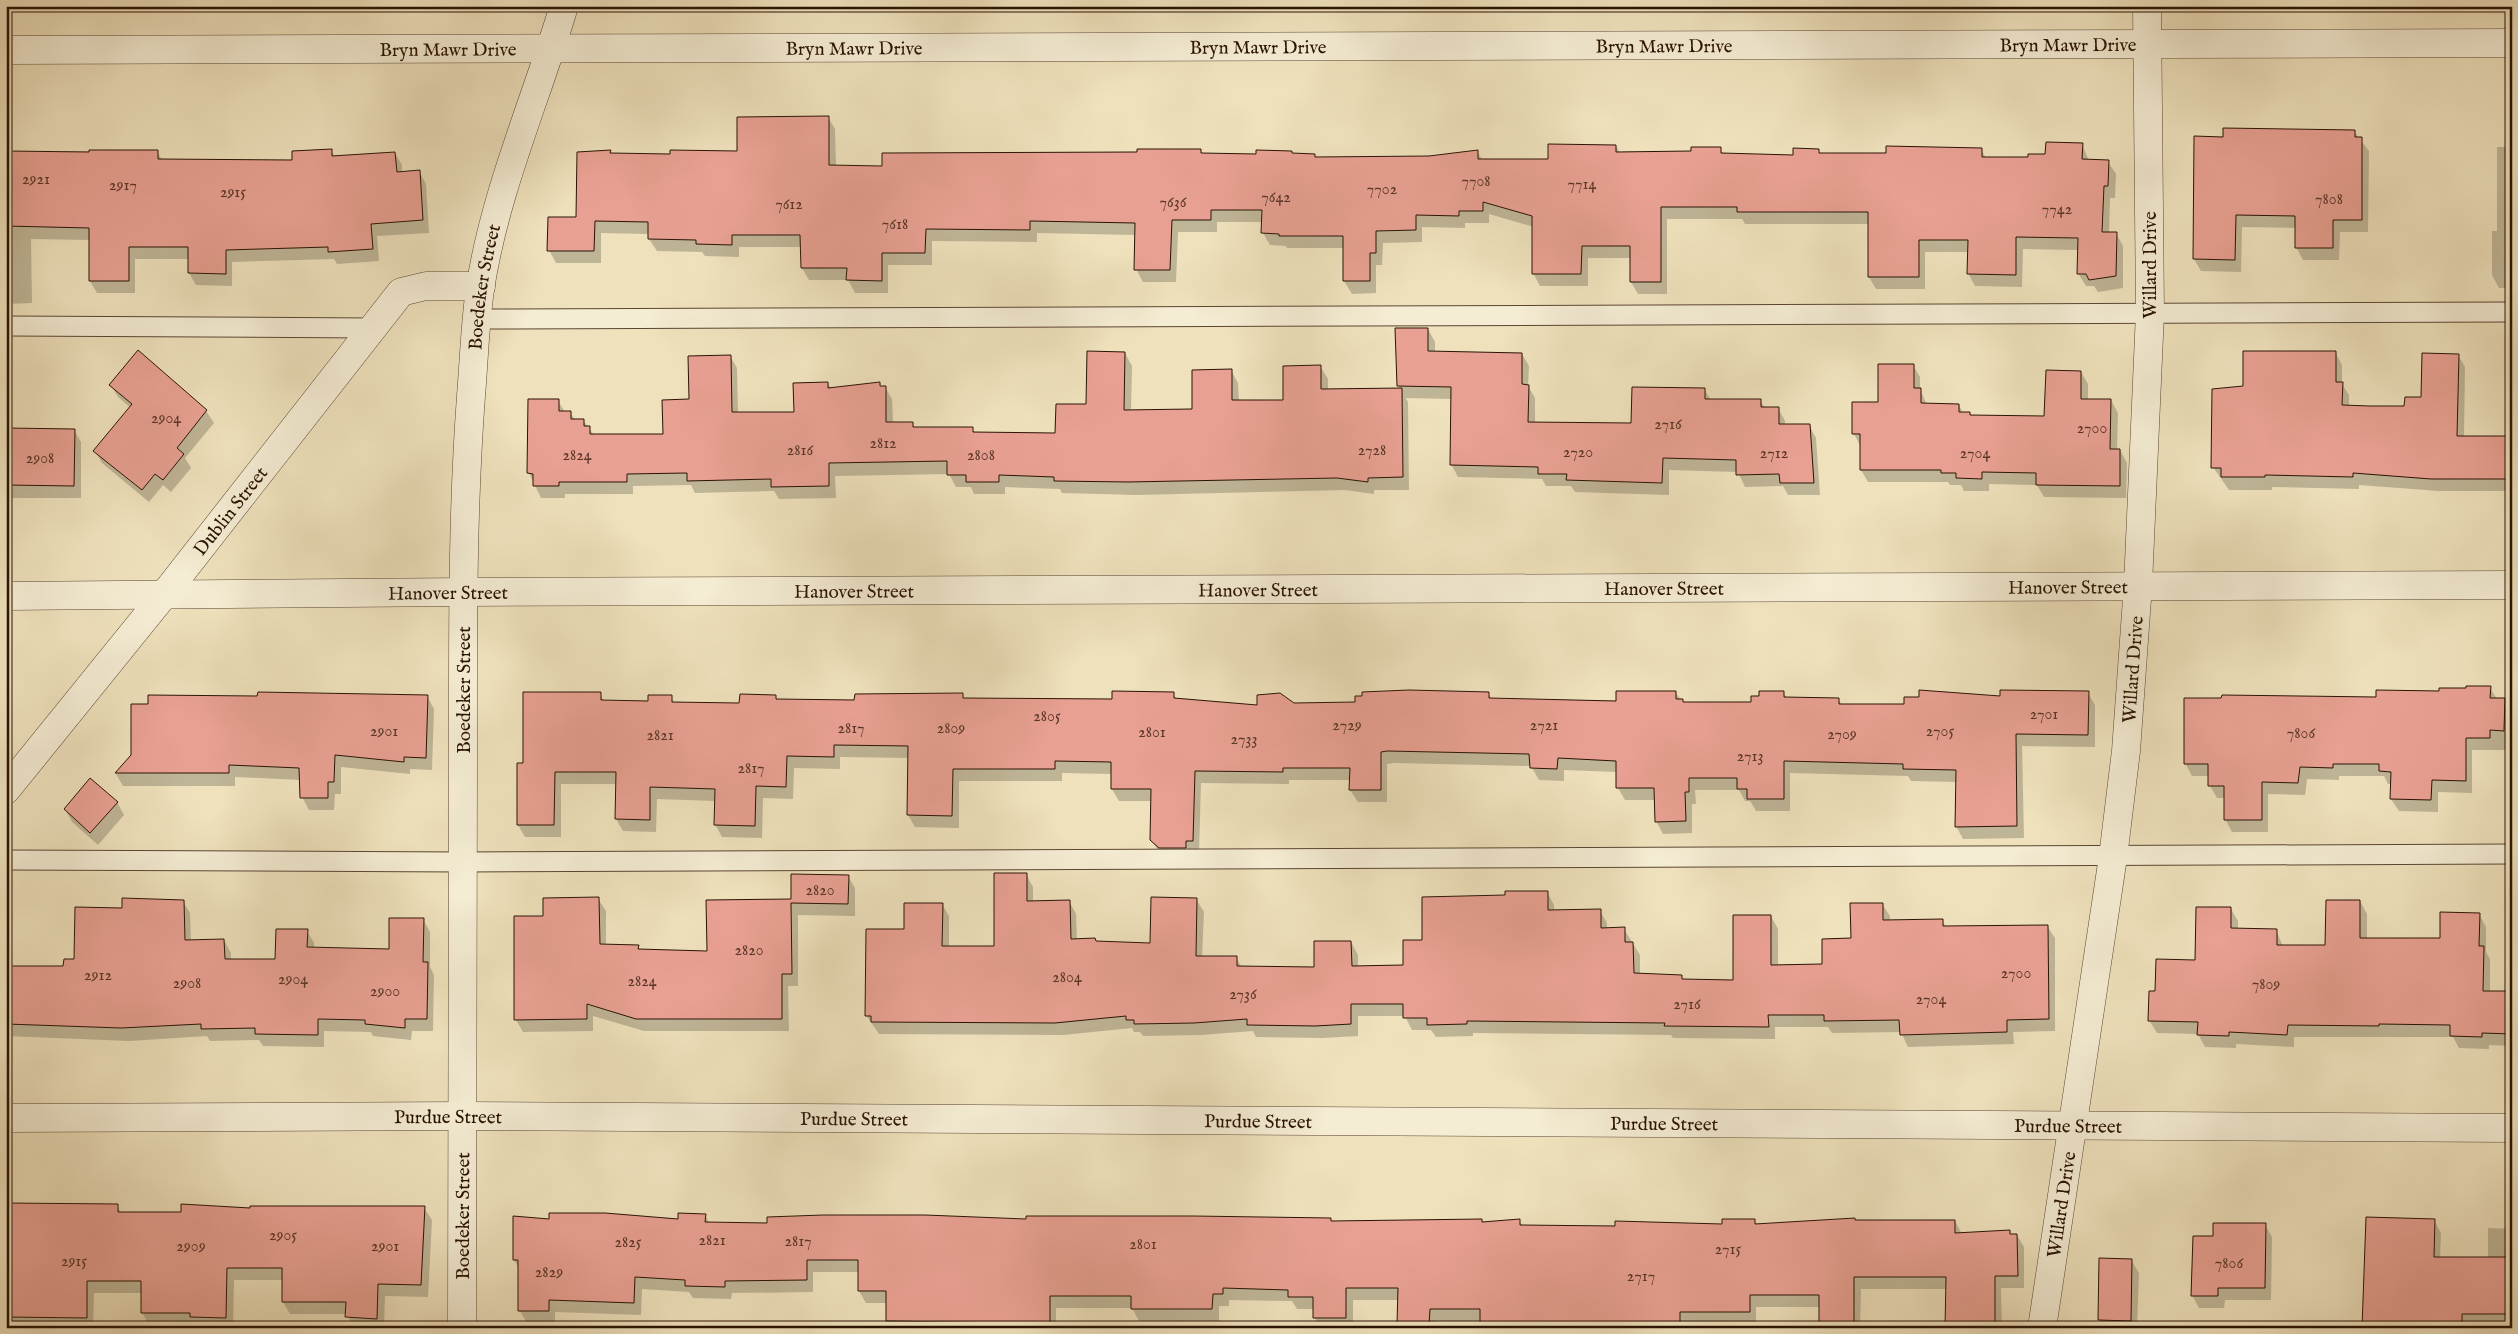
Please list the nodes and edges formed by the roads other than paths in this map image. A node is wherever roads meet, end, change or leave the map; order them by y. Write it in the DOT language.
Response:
graph roads {
  1 [pos="564,6"];
  2 [pos="2147,6"];
  3 [pos="2512,43"];
  4 [pos="2147,44"];
  5 [pos="552,48"];
  6 [pos="6,50"];
  7 [pos="481,286"];
  8 [pos="2512,312"];
  9 [pos="2150,313"];
  10 [pos="477,319"];
  11 [pos="6,326"];
  12 [pos="373,328"];
  13 [pos="2138,585"];
  14 [pos="2512,585"];
  15 [pos="463,592"];
  16 [pos="6,596"];
  17 [pos="163,596"];
  18 [pos="6,790"];
  19 [pos="2512,854"];
  20 [pos="2113,857"];
  21 [pos="6,860"];
  22 [pos="463,862"];
  23 [pos="462,1116"];
  24 [pos="6,1118"];
  25 [pos="2072,1124"];
  26 [pos="2512,1128"];
  27 [pos="462,1328"];
  28 [pos="2042,1328"];
  1 -- 5 [label="street, Boedeker Street"];
  2 -- 4 [label="street, Willard Drive"];
  3 -- 4 [label="street, Bryn Mawr Drive"];
  4 -- 5 [label="street, Bryn Mawr Drive"];
  4 -- 9 [label="street, Willard Drive"];
  5 -- 6 [label="street, Bryn Mawr Drive"];
  5 -- 7 [label="street, Boedeker Street"];
  7 -- 10 [label="street, Boedeker Street"];
  7 -- 12 [label="street, Dublin Street"];
  8 -- 9 [label="lane"];
  9 -- 10 [label="lane"];
  9 -- 13 [label="street, Willard Drive"];
  10 -- 15 [label="street, Boedeker Street"];
  11 -- 12 [label="lane"];
  12 -- 17 [label="street, Dublin Street"];
  13 -- 14 [label="street, Hanover Street"];
  13 -- 15 [label="street, Hanover Street"];
  13 -- 20 [label="street, Willard Drive"];
  15 -- 17 [label="street, Hanover Street"];
  15 -- 22 [label="street, Boedeker Street"];
  16 -- 17 [label="street, Hanover Street"];
  17 -- 18 [label="street, Dublin Street"];
  19 -- 20 [label="lane"];
  20 -- 22 [label="lane"];
  20 -- 25 [label="street, Willard Drive"];
  21 -- 22 [label="lane"];
  22 -- 23 [label="street, Boedeker Street"];
  23 -- 24 [label="street, Purdue Street"];
  23 -- 25 [label="street, Purdue Street"];
  23 -- 27 [label="street, Boedeker Street"];
  25 -- 26 [label="street, Purdue Street"];
  25 -- 28 [label="street, Willard Drive"];
}
